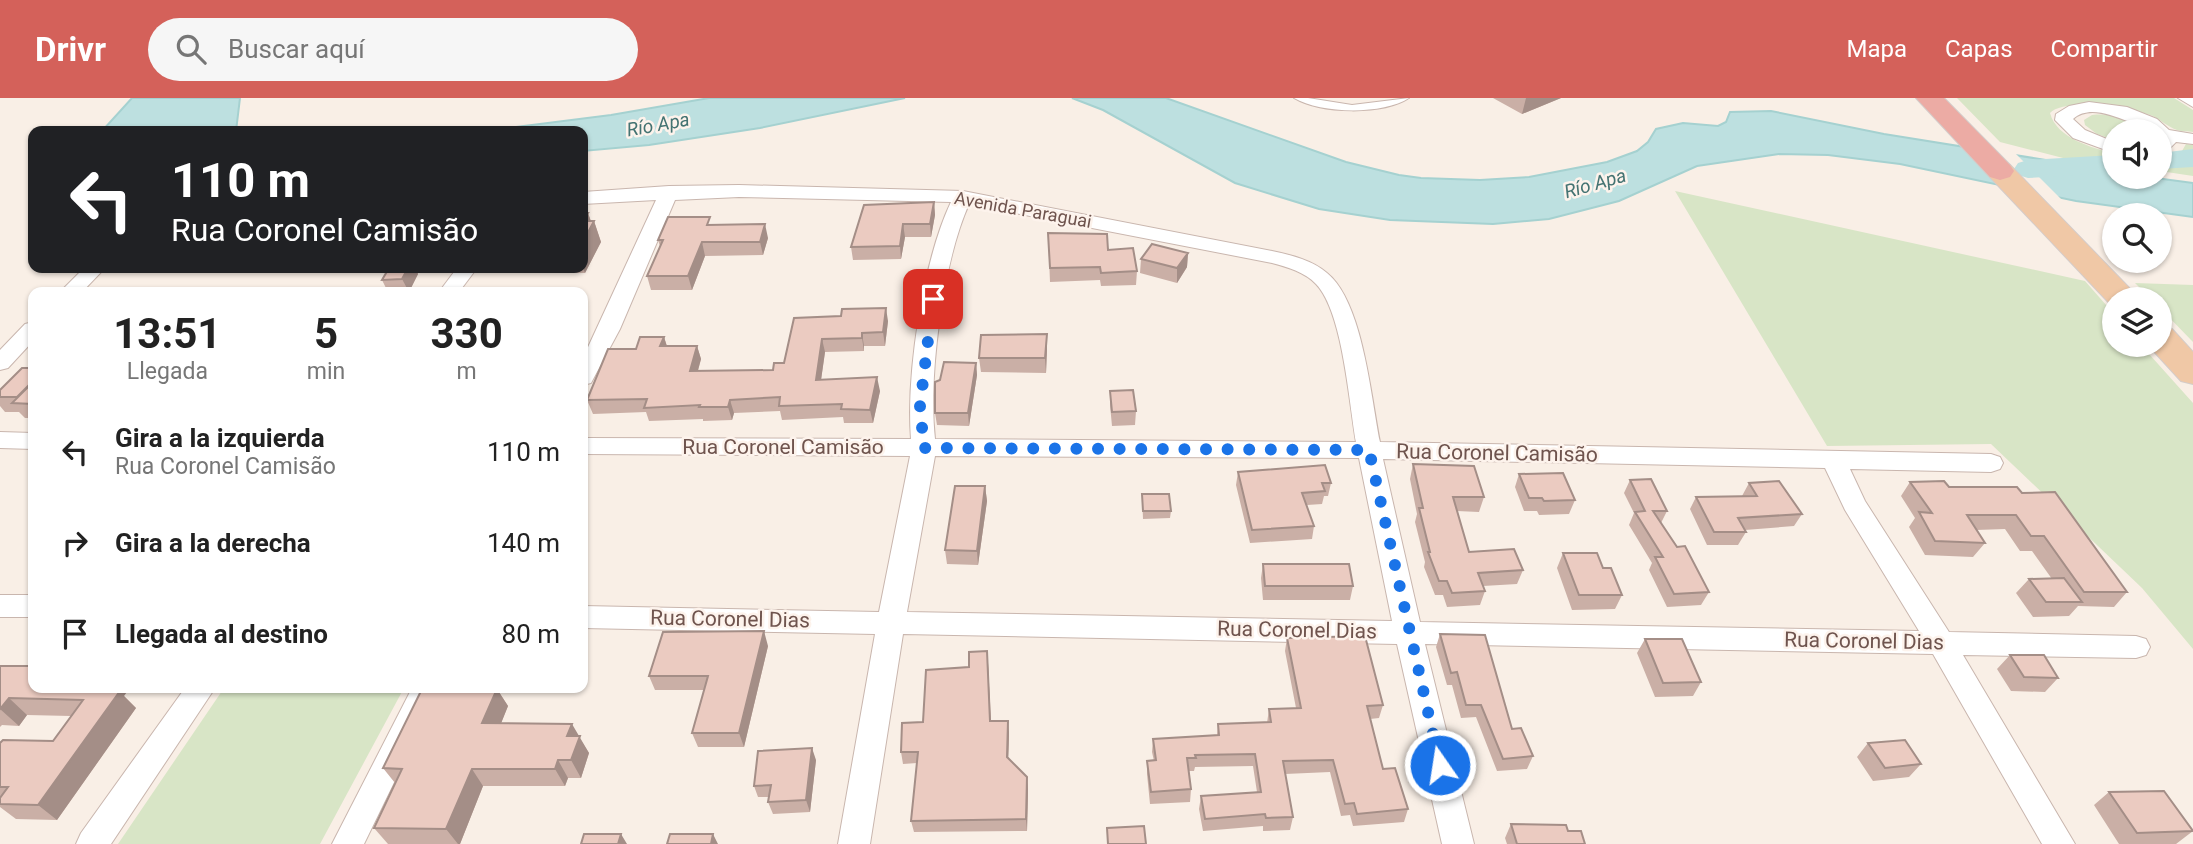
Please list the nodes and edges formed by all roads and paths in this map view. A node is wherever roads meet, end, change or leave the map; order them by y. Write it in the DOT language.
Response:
graph roads {
  1 [pos="1298,98"];
  2 [pos="1405,98"];
  3 [pos="1929,98"];
  4 [pos="2186,98"];
  5 [pos="2193,103"];
  6 [pos="2142,119"];
  7 [pos="2193,139"];
  8 [pos="2172,141"];
  9 [pos="2102,143"];
  10 [pos="2000,171"];
  11 [pos="669,192"];
  12 [pos="962,197"];
  13 [pos="588,198"];
  14 [pos="90,273"];
  15 [pos="76,287"];
  16 [pos="2113,287"];
  17 [pos="28,334"];
  18 [pos="2172,350"];
  19 [pos="0,363"];
  20 [pos="588,369"];
  21 [pos="2193,373"];
  22 [pos="0,440"];
  23 [pos="28,441"];
  24 [pos="588,446"];
  25 [pos="924,448"];
  26 [pos="1369,450"];
  27 [pos="1834,460"];
  28 [pos="1991,463"];
  29 [pos="0,606"];
  30 [pos="28,607"];
  31 [pos="588,617"];
  32 [pos="891,622"];
  33 [pos="1409,632"];
  34 [pos="1940,642"];
  35 [pos="2136,647"];
  36 [pos="198,693"];
  37 [pos="424,693"];
  38 [pos="92,844"];
  39 [pos="348,844"];
  40 [pos="853,844"];
  41 [pos="1458,844"];
  42 [pos="2059,844"];
  1 -- 2 [label="lane"];
  3 -- 10 [label="highway"];
  4 -- 5 [label="street"];
  6 -- 9 [label="street"];
  7 -- 8 [label="street"];
  10 -- 16 [label="main road"];
  11 -- 12 [label="street, Avenida Paraguai"];
  11 -- 13 [label="street, Avenida Paraguai"];
  11 -- 20 [label="street"];
  12 -- 25 [label="street"];
  12 -- 26 [label="street, Avenida Paraguai"];
  14 -- 15 [label="street"];
  17 -- 19 [label="street"];
  18 -- 21 [label="main road"];
  22 -- 23 [label="street"];
  24 -- 25 [label="street, Rua Coronel Camisão"];
  25 -- 26 [label="street, Rua Coronel Camisão"];
  25 -- 32 [label="street"];
  26 -- 27 [label="street, Rua Coronel Camisão"];
  26 -- 33 [label="street"];
  27 -- 28 [label="street, Rua Coronel Camisão"];
  27 -- 34 [label="street"];
  29 -- 30 [label="street"];
  31 -- 32 [label="street, Rua Coronel Dias"];
  32 -- 33 [label="street, Rua Coronel Dias"];
  32 -- 40 [label="street"];
  33 -- 34 [label="street, Rua Coronel Dias"];
  33 -- 41 [label="street"];
  34 -- 35 [label="street, Rua Coronel Dias"];
  34 -- 42 [label="street"];
  36 -- 38 [label="street"];
  37 -- 39 [label="street"];
}
